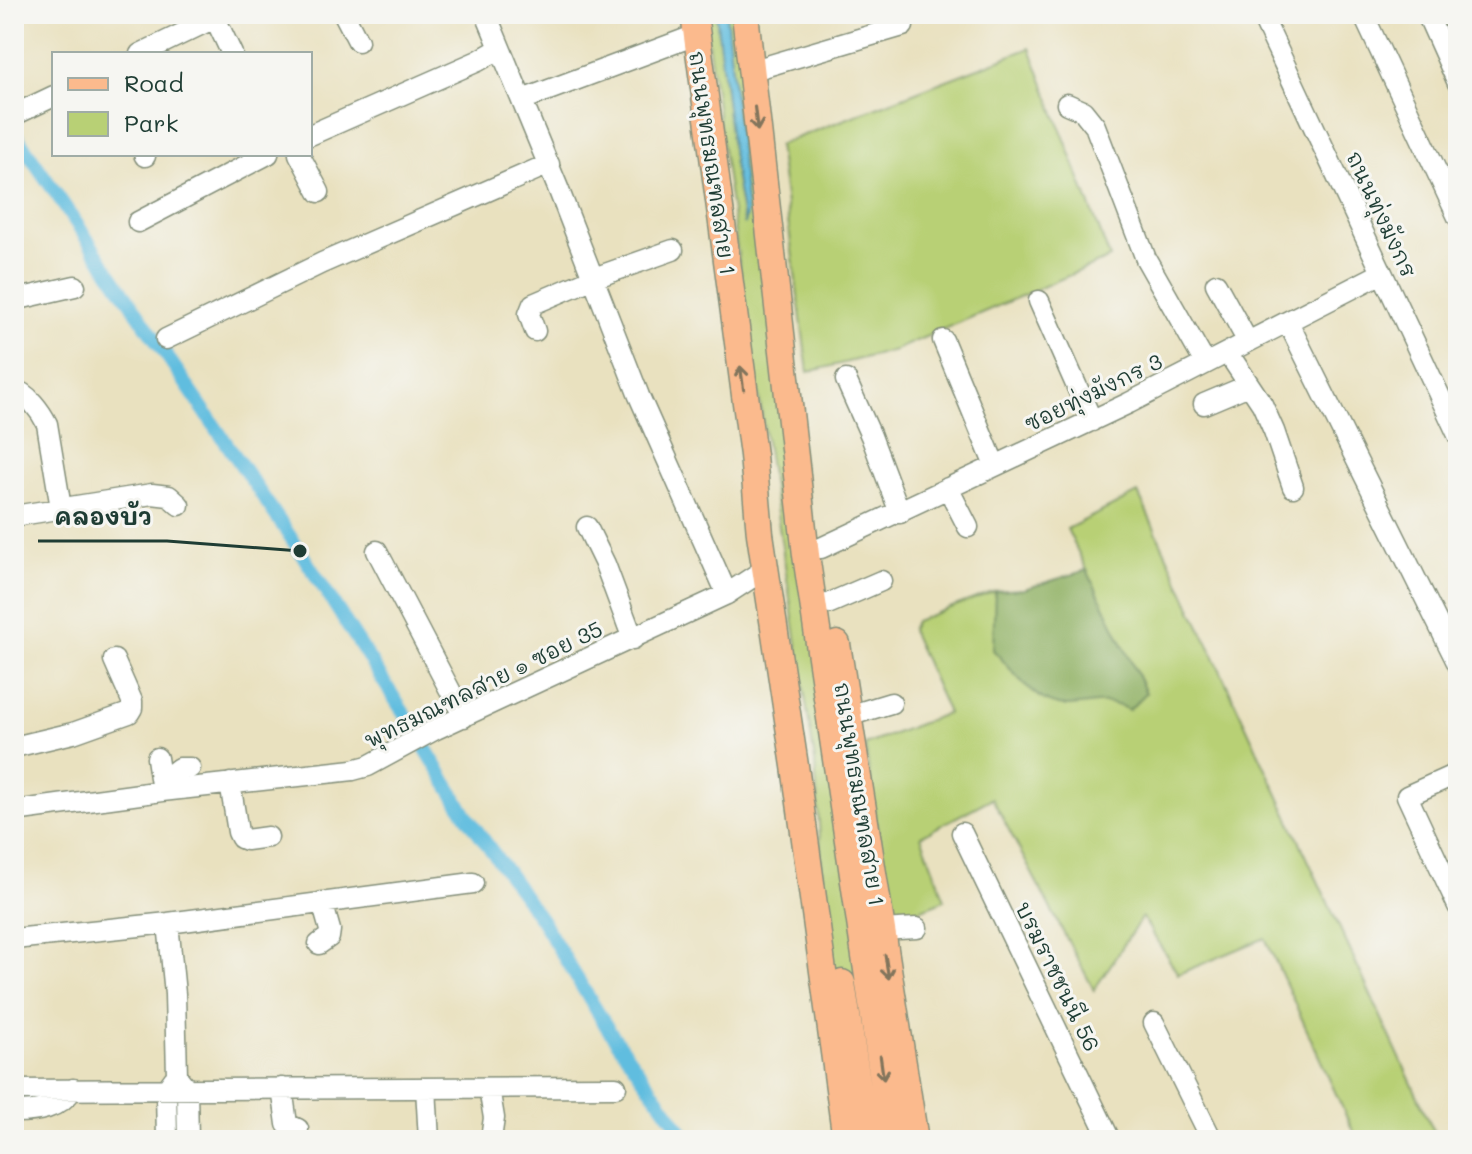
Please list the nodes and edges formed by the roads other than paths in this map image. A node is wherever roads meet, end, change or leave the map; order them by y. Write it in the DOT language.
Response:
graph roads {
  1 [pos="344,14"];
  2 [pos="486,14"];
  3 [pos="745,14"];
  4 [pos="1261,14"];
  5 [pos="1363,14"];
  6 [pos="1427,14"];
  7 [pos="207,18"];
  8 [pos="695,24"];
  9 [pos="903,26"];
  10 [pos="358,41"];
  11 [pos="499,49"];
  12 [pos="144,52"];
  13 [pos="231,52"];
  14 [pos="1452,54"];
  15 [pos="750,71"];
  16 [pos="1458,83"];
  17 [pos="52,97"];
  18 [pos="522,100"];
  19 [pos="1067,104"];
  20 [pos="14,115"];
  21 [pos="312,134"];
  22 [pos="264,156"];
  23 [pos="300,156"];
  24 [pos="549,164"];
  25 [pos="319,192"];
  26 [pos="1458,217"];
  27 [pos="138,222"];
  28 [pos="673,250"];
  29 [pos="1382,273"];
  30 [pos="594,278"];
  31 [pos="1216,284"];
  32 [pos="75,286"];
  33 [pos="14,300"];
  34 [pos="1039,301"];
  35 [pos="1288,322"];
  36 [pos="535,331"];
  37 [pos="166,339"];
  38 [pos="943,340"];
  39 [pos="1248,342"];
  40 [pos="1228,353"];
  41 [pos="1205,363"];
  42 [pos="846,380"];
  43 [pos="1249,385"];
  44 [pos="14,390"];
  45 [pos="1204,404"];
  46 [pos="1092,421"];
  47 [pos="1458,435"];
  48 [pos="795,449"];
  49 [pos="753,455"];
  50 [pos="995,466"];
  51 [pos="1293,487"];
  52 [pos="948,488"];
  53 [pos="179,505"];
  54 [pos="61,508"];
  55 [pos="900,513"];
  56 [pos="14,516"];
  57 [pos="587,527"];
  58 [pos="968,527"];
  59 [pos="821,548"];
  60 [pos="377,551"];
  61 [pos="765,569"];
  62 [pos="881,581"];
  63 [pos="727,594"];
  64 [pos="830,603"];
  65 [pos="633,639"];
  66 [pos="114,660"];
  67 [pos="1458,664"];
  68 [pos="891,703"];
  69 [pos="848,716"];
  70 [pos="464,717"];
  71 [pos="14,747"];
  72 [pos="157,758"];
  73 [pos="190,768"];
  74 [pos="1458,773"];
  75 [pos="230,783"];
  76 [pos="170,790"];
  77 [pos="14,811"];
  78 [pos="962,833"];
  79 [pos="268,837"];
  80 [pos="473,883"];
  81 [pos="322,902"];
  82 [pos="1458,906"];
  83 [pos="168,923"];
  84 [pos="917,928"];
  85 [pos="881,930"];
  86 [pos="14,939"];
  87 [pos="319,944"];
  88 [pos="1154,1023"];
  89 [pos="177,1085"];
  90 [pos="616,1087"];
  91 [pos="282,1088"];
  92 [pos="426,1088"];
  93 [pos="489,1088"];
  94 [pos="73,1089"];
  95 [pos="14,1090"];
  96 [pos="14,1112"];
  97 [pos="298,1129"];
  98 [pos="492,1132"];
  99 [pos="167,1140"];
  100 [pos="188,1140"];
  101 [pos="429,1140"];
  102 [pos="846,1140"];
  103 [pos="866,1140"];
  104 [pos="892,1140"];
  105 [pos="915,1140"];
  106 [pos="1110,1140"];
  107 [pos="1212,1140"];
  1 -- 10 [label="street"];
  2 -- 11 [label="street"];
  3 -- 15 [label="main road, ถนนพุทธมณฑลสาย 1"];
  4 -- 29 [label="street, ถนนทุ่งมังกร"];
  5 -- 26 [label="street"];
  6 -- 14 [label="street"];
  7 -- 12 [label="street"];
  7 -- 13 [label="street"];
  8 -- 18 [label="street"];
  49 -- 8 [label="main road, ถนนพุทธมณฑลสาย 1, one-way"];
  9 -- 15 [label="street"];
  11 -- 18 [label="street"];
  11 -- 21 [label="street"];
  14 -- 16 [label="street"];
  15 -- 48 [label="main road, ถนนพุทธมณฑลสาย 1, one-way"];
  17 -- 20 [label="street"];
  18 -- 24 [label="street"];
  19 -- 41 [label="street"];
  22 -- 27 [label="street"];
  23 -- 25 [label="street"];
  24 -- 30 [label="street"];
  24 -- 37 [label="street"];
  28 -- 30 [label="street"];
  29 -- 35 [label="street, ซอยทุ่งมังกร 3"];
  29 -- 47 [label="street, ถนนทุ่งมังกร"];
  30 -- 36 [label="street"];
  30 -- 63 [label="street"];
  31 -- 39 [label="street"];
  32 -- 33 [label="street"];
  34 -- 46 [label="street"];
  35 -- 39 [label="street, ซอยทุ่งมังกร 3"];
  35 -- 67 [label="street"];
  38 -- 50 [label="street"];
  39 -- 40 [label="street, ซอยทุ่งมังกร 3"];
  40 -- 41 [label="street, ซอยทุ่งมังกร 3"];
  40 -- 43 [label="street"];
  41 -- 46 [label="street, ซอยทุ่งมังกร 3"];
  42 -- 55 [label="street"];
  43 -- 45 [label="street"];
  43 -- 51 [label="street"];
  44 -- 54 [label="street"];
  46 -- 50 [label="street, ซอยทุ่งมังกร 3"];
  48 -- 59 [label="main road, ถนนพุทธมณฑลสาย 1"];
  48 -- 104 [label="main road, ถนนพุทธมณฑลสาย 1, one-way"];
  49 -- 61 [label="main road, ถนนพุทธมณฑลสาย 1"];
  49 -- 103 [label="main road, ถนนพุทธมณฑลสาย 1"];
  50 -- 52 [label="street, ซอยทุ่งมังกร 3"];
  52 -- 55 [label="street, ซอยทุ่งมังกร 3"];
  52 -- 58 [label="street"];
  53 -- 54 [label="street"];
  54 -- 56 [label="street"];
  55 -- 59 [label="street, ซอยทุ่งมังกร 3"];
  57 -- 65 [label="street"];
  59 -- 64 [label="main road, ถนนพุทธมณฑลสาย 1"];
  60 -- 70 [label="street"];
  61 -- 63 [label="street, พุทธมณฑลสาย ๑ ซอย 35"];
  61 -- 102 [label="main road, ถนนพุทธมณฑลสาย 1"];
  62 -- 64 [label="street"];
  63 -- 65 [label="street, พุทธมณฑลสาย ๑ ซอย 35"];
  64 -- 69 [label="main road, ถนนพุทธมณฑลสาย 1"];
  65 -- 70 [label="street, พุทธมณฑลสาย ๑ ซอย 35"];
  66 -- 71 [label="street"];
  68 -- 69 [label="street"];
  69 -- 85 [label="main road, ถนนพุทธมณฑลสาย 1"];
  70 -- 75 [label="street, พุทธมณฑลสาย ๑ ซอย 35"];
  72 -- 76 [label="street"];
  73 -- 76 [label="street"];
  74 -- 82 [label="street"];
  75 -- 76 [label="street, พุทธมณฑลสาย ๑ ซอย 35"];
  75 -- 79 [label="street"];
  76 -- 77 [label="street, พุทธมณฑลสาย ๑ ซอย 35"];
  78 -- 106 [label="street, บรมราชชนนี 56"];
  80 -- 81 [label="street"];
  81 -- 83 [label="street"];
  81 -- 87 [label="street"];
  83 -- 86 [label="street"];
  83 -- 89 [label="street"];
  84 -- 85 [label="street"];
  85 -- 105 [label="main road, ถนนพุทธมณฑลสาย 1, one-way"];
  88 -- 107 [label="street"];
  89 -- 91 [label="street"];
  89 -- 94 [label="street"];
  89 -- 99 [label="street"];
  89 -- 100 [label="street"];
  90 -- 93 [label="street"];
  91 -- 92 [label="street"];
  91 -- 97 [label="street"];
  92 -- 93 [label="street"];
  92 -- 101 [label="street"];
  93 -- 98 [label="street"];
  94 -- 95 [label="street"];
  94 -- 96 [label="street"];
}
